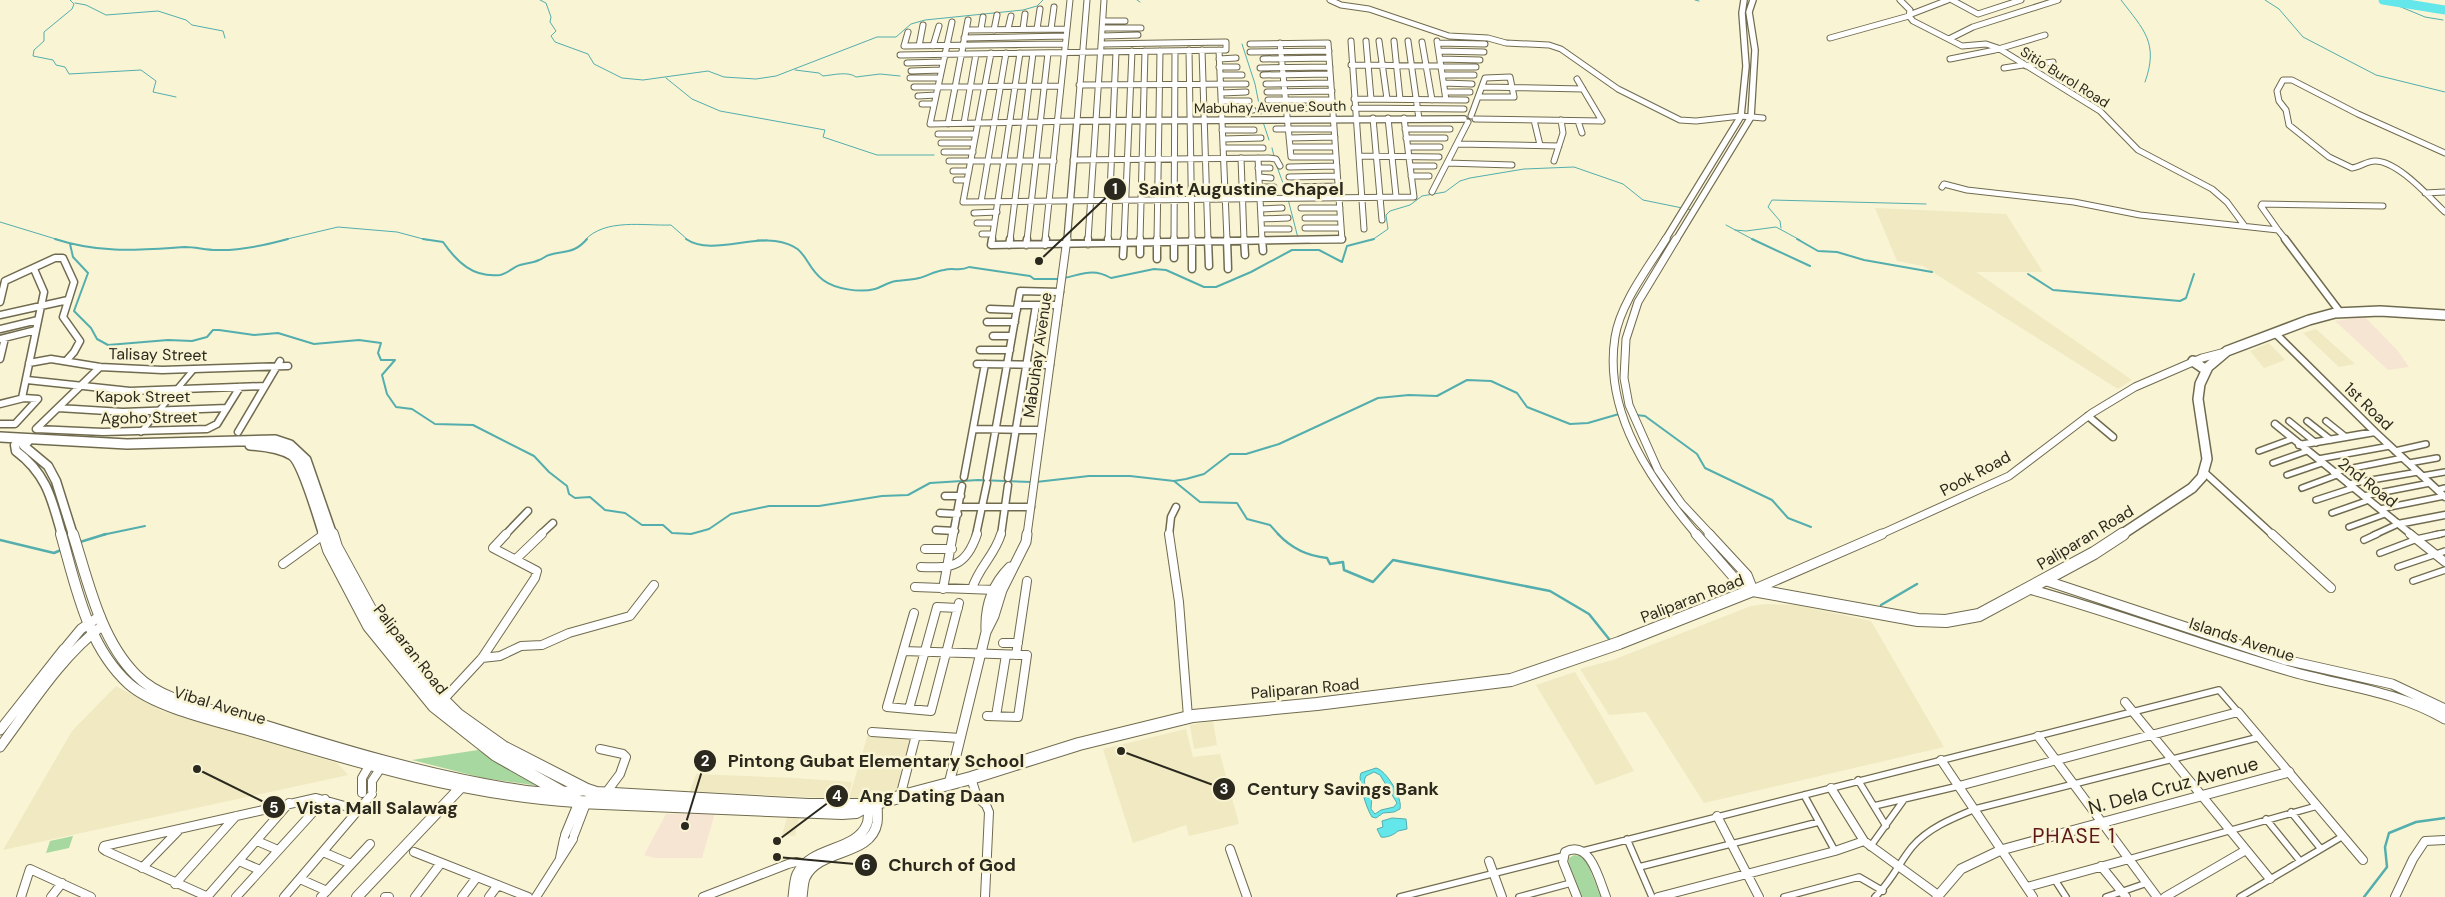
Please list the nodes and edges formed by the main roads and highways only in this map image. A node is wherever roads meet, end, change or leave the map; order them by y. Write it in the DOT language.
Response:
graph roads {
  1 [pos="2445,315"];
  2 [pos="2193,361"];
  3 [pos="2206,370"];
  4 [pos="0,438"];
  5 [pos="22,442"];
  6 [pos="0,444"];
  7 [pos="381,767"];
  8 [pos="465,786"];
  9 [pos="564,792"];
  10 [pos="584,798"];
  11 [pos="873,804"];
  12 [pos="357,897"];
  13 [pos="363,897"];
  1 -- 3 [label="main road"];
  2 -- 3 [label="main road"];
  3 -- 11 [label="main road, Paliparan Road"];
  4 -- 5 [label="main road, Paliparan Road"];
  5 -- 6 [label="main road, Paliparan Road"];
  5 -- 7 [label="main road, Vibal Avenue"];
  5 -- 7 [label="main road, Vibal Avenue"];
  5 -- 9 [label="main road, Paliparan Road"];
  5 -- 10 [label="main road, Paliparan Road"];
  7 -- 8 [label="main road, Vibal Avenue"];
  8 -- 9 [label="main road, Vibal Avenue"];
  8 -- 10 [label="main road, Vibal Avenue"];
  8 -- 12 [label="main road"];
  8 -- 13 [label="main road"];
  9 -- 10 [label="main road, Paliparan Road"];
  10 -- 11 [label="main road, Paliparan Road"];
  10 -- 11 [label="main road, Paliparan Road"];
}
